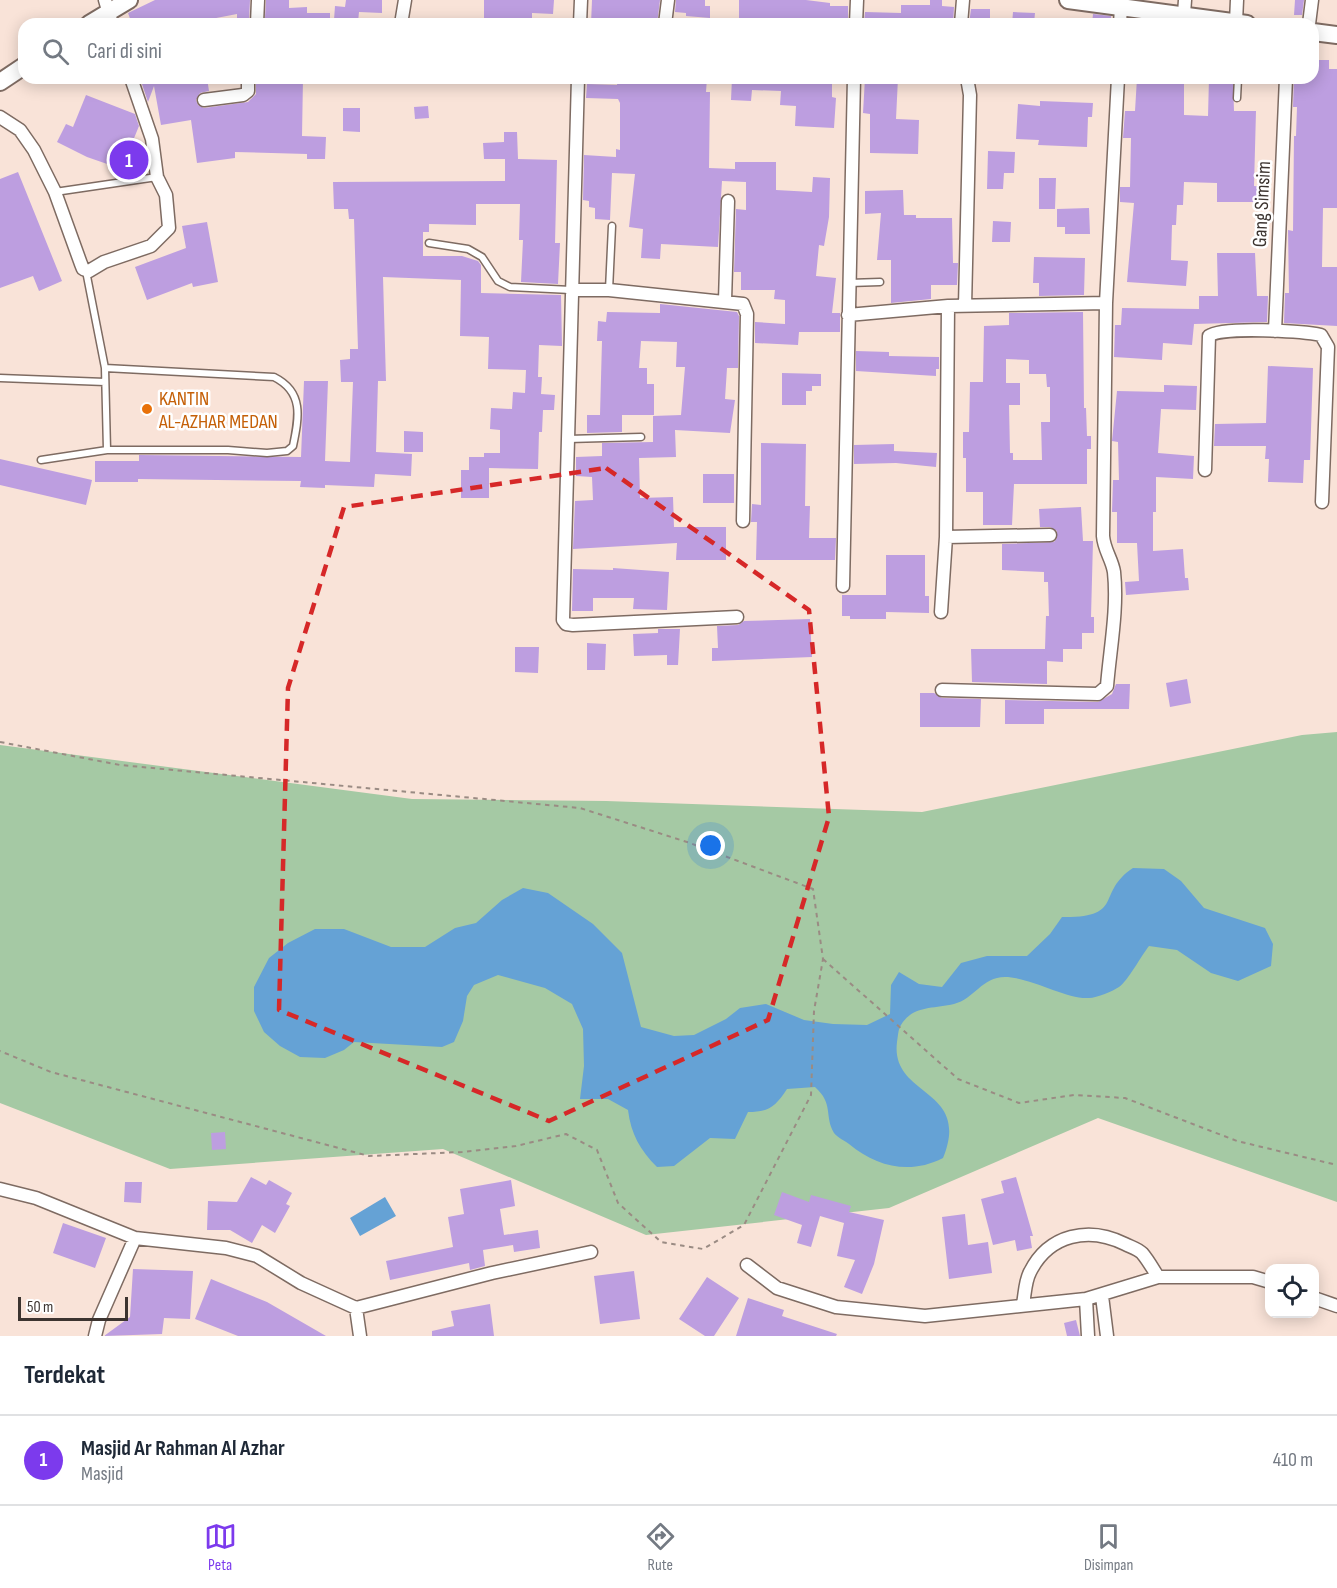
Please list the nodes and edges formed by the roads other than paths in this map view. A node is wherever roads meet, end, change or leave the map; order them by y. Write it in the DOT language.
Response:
graph roads {
  1 [pos="129,0"];
  2 [pos="258,0"];
  3 [pos="405,0"];
  4 [pos="581,0"];
  5 [pos="668,0"];
  6 [pos="857,0"];
  7 [pos="963,0"];
  8 [pos="1068,0"];
  9 [pos="1237,0"];
  10 [pos="1312,0"];
  11 [pos="1099,2"];
  12 [pos="1132,5"];
  13 [pos="1184,7"];
  14 [pos="108,12"];
  15 [pos="256,18"];
  16 [pos="402,18"];
  17 [pos="580,18"];
  18 [pos="666,18"];
  19 [pos="856,18"];
  20 [pos="962,18"];
  21 [pos="1124,18"];
  22 [pos="1223,18"];
  23 [pos="1240,18"];
  24 [pos="1310,18"];
  25 [pos="1319,33"];
  26 [pos="1337,35"];
  27 [pos="18,70"];
  28 [pos="0,82"];
  29 [pos="133,84"];
  30 [pos="248,84"];
  31 [pos="578,84"];
  32 [pos="854,84"];
  33 [pos="968,84"];
  34 [pos="1118,84"];
  35 [pos="1238,84"];
  36 [pos="1286,84"];
  37 [pos="1237,98"];
  38 [pos="204,100"];
  39 [pos="0,117"];
  40 [pos="158,177"];
  41 [pos="55,192"];
  42 [pos="728,201"];
  43 [pos="612,226"];
  44 [pos="429,243"];
  45 [pos="86,271"];
  46 [pos="880,282"];
  47 [pos="848,283"];
  48 [pos="571,290"];
  49 [pos="609,290"];
  50 [pos="724,301"];
  51 [pos="1106,303"];
  52 [pos="948,306"];
  53 [pos="965,306"];
  54 [pos="848,315"];
  55 [pos="1275,331"];
  56 [pos="105,368"];
  57 [pos="0,378"];
  58 [pos="105,382"];
  59 [pos="641,437"];
  60 [pos="568,439"];
  61 [pos="107,450"];
  62 [pos="41,460"];
  63 [pos="1205,470"];
  64 [pos="1322,502"];
  65 [pos="743,521"];
  66 [pos="1050,536"];
  67 [pos="946,537"];
  68 [pos="843,586"];
  69 [pos="941,612"];
  70 [pos="737,617"];
  71 [pos="942,690"];
  72 [pos="0,1189"];
  73 [pos="135,1238"];
  74 [pos="591,1252"];
  75 [pos="747,1266"];
  76 [pos="1158,1276"];
  77 [pos="1265,1281"];
  78 [pos="1102,1296"];
  79 [pos="1086,1299"];
  80 [pos="1319,1300"];
  81 [pos="1023,1304"];
  82 [pos="1337,1305"];
  83 [pos="356,1308"];
  84 [pos="95,1336"];
  85 [pos="360,1336"];
  86 [pos="1088,1336"];
  87 [pos="1107,1336"];
  1 -- 14 [label="main road"];
  2 -- 15 [label="street"];
  3 -- 16 [label="street"];
  4 -- 17 [label="street"];
  5 -- 18 [label="street"];
  6 -- 19 [label="street"];
  7 -- 20 [label="street"];
  8 -- 11 [label="main road"];
  9 -- 23 [label="street"];
  10 -- 24 [label="street"];
  11 -- 12 [label="main road"];
  12 -- 13 [label="main road"];
  12 -- 21 [label="street"];
  13 -- 22 [label="main road"];
  25 -- 26 [label="main road"];
  27 -- 28 [label="main road"];
  29 -- 40 [label="street"];
  30 -- 38 [label="street"];
  31 -- 48 [label="street"];
  32 -- 47 [label="street"];
  33 -- 53 [label="street"];
  34 -- 51 [label="street"];
  35 -- 37 [label="lane"];
  36 -- 55 [label="street, Gang Simsim"];
  39 -- 41 [label="street"];
  40 -- 41 [label="lane"];
  40 -- 45 [label="street"];
  41 -- 45 [label="street"];
  42 -- 50 [label="street"];
  43 -- 49 [label="lane"];
  44 -- 48 [label="lane"];
  45 -- 56 [label="lane"];
  46 -- 47 [label="lane"];
  47 -- 54 [label="street"];
  48 -- 49 [label="street"];
  48 -- 60 [label="street"];
  49 -- 50 [label="street"];
  50 -- 65 [label="street"];
  51 -- 53 [label="street"];
  51 -- 71 [label="street"];
  52 -- 53 [label="street"];
  52 -- 54 [label="street"];
  52 -- 67 [label="street"];
  54 -- 68 [label="street"];
  55 -- 63 [label="street"];
  55 -- 64 [label="street"];
  56 -- 58 [label="lane"];
  56 -- 61 [label="lane"];
  57 -- 58 [label="lane"];
  58 -- 61 [label="lane"];
  59 -- 60 [label="lane"];
  60 -- 70 [label="street"];
  61 -- 62 [label="lane"];
  66 -- 67 [label="street"];
  67 -- 69 [label="street"];
  72 -- 73 [label="street"];
  73 -- 83 [label="street"];
  73 -- 84 [label="street"];
  74 -- 83 [label="street"];
  75 -- 81 [label="street"];
  76 -- 77 [label="street"];
  76 -- 78 [label="street"];
  76 -- 81 [label="street"];
  78 -- 79 [label="street"];
  78 -- 87 [label="street"];
  79 -- 81 [label="street"];
  79 -- 86 [label="street"];
  80 -- 82 [label="street"];
  83 -- 85 [label="street"];
}
